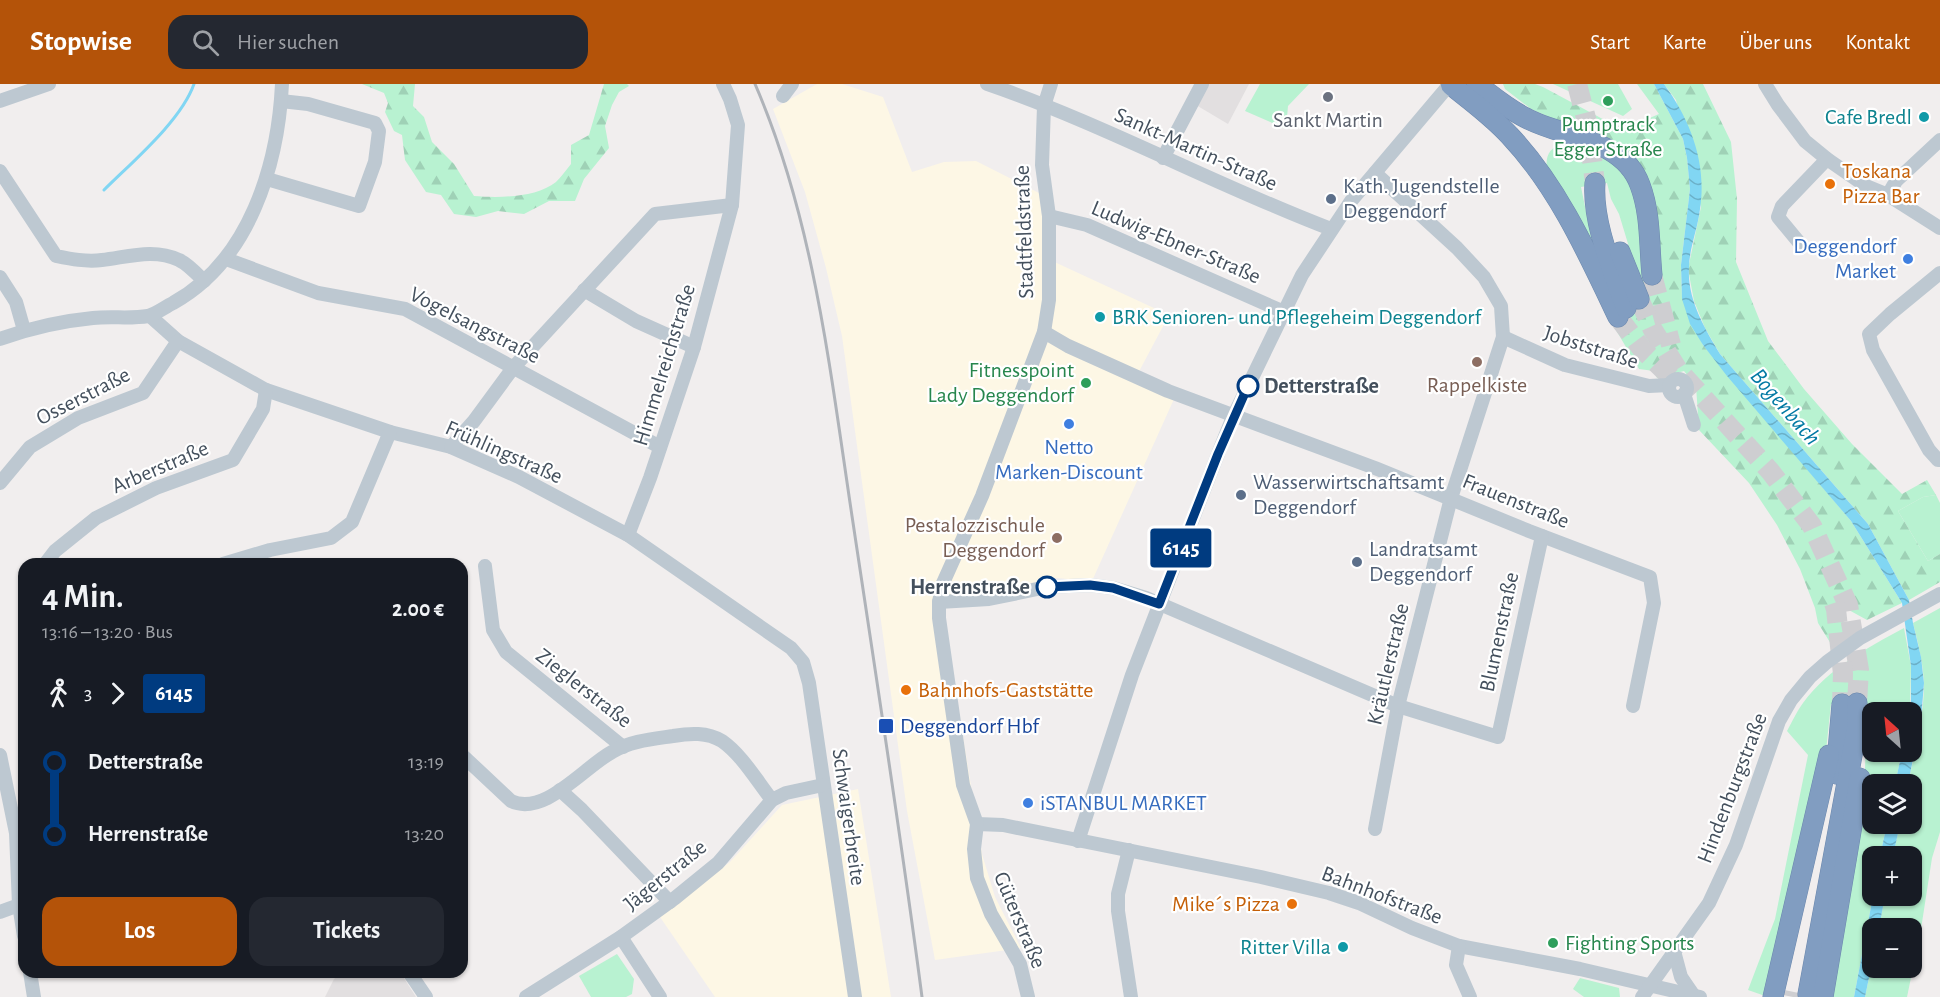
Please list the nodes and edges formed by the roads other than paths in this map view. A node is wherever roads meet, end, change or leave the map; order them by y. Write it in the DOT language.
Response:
graph roads {
  1 [pos="49,84"];
  2 [pos="282,84"];
  3 [pos="723,84"];
  4 [pos="792,84"];
  5 [pos="987,84"];
  6 [pos="1051,84"];
  7 [pos="1203,84"];
  8 [pos="1451,84"];
  9 [pos="1477,84"];
  10 [pos="1497,84"];
  11 [pos="1765,84"];
  12 [pos="783,96"];
  13 [pos="0,101"];
  14 [pos="281,101"];
  15 [pos="1506,105"];
  16 [pos="1044,106"];
  17 [pos="1940,140"];
  18 [pos="1163,158"];
  19 [pos="1827,159"];
  20 [pos="0,171"];
  21 [pos="1375,173"];
  22 [pos="267,179"];
  23 [pos="1888,195"];
  24 [pos="732,205"];
  25 [pos="1049,216"];
  26 [pos="1331,228"];
  27 [pos="1940,228"];
  28 [pos="1802,246"];
  29 [pos="226,258"];
  30 [pos="1940,273"];
  31 [pos="1652,275"];
  32 [pos="0,277"];
  33 [pos="204,281"];
  34 [pos="584,290"];
  35 [pos="1628,308"];
  36 [pos="1284,312"];
  37 [pos="150,316"];
  38 [pos="24,330"];
  39 [pos="1044,332"];
  40 [pos="1503,338"];
  41 [pos="0,339"];
  42 [pos="178,341"];
  43 [pos="694,347"];
  44 [pos="513,368"];
  45 [pos="266,390"];
  46 [pos="1233,417"];
  47 [pos="1694,425"];
  48 [pos="390,432"];
  49 [pos="451,447"];
  50 [pos="660,447"];
  51 [pos="1940,460"];
  52 [pos="0,483"];
  53 [pos="1451,498"];
  54 [pos="628,535"];
  55 [pos="1542,536"];
  56 [pos="50,558"];
  57 [pos="243,558"];
  58 [pos="485,566"];
  59 [pos="1940,594"];
  60 [pos="939,602"];
  61 [pos="1159,604"];
  62 [pos="791,648"];
  63 [pos="1398,706"];
  64 [pos="1633,706"];
  65 [pos="1850,714"];
  66 [pos="622,747"];
  67 [pos="0,754"];
  68 [pos="468,761"];
  69 [pos="823,785"];
  70 [pos="560,790"];
  71 [pos="772,800"];
  72 [pos="977,824"];
  73 [pos="1375,830"];
  74 [pos="1078,841"];
  75 [pos="1129,850"];
  76 [pos="18,881"];
  77 [pos="670,902"];
  78 [pos="18,905"];
  79 [pos="0,912"];
  80 [pos="621,937"];
  81 [pos="1459,946"];
  82 [pos="1674,951"];
  83 [pos="31,978"];
  84 [pos="413,978"];
  85 [pos="1652,985"];
  86 [pos="1808,994"];
  87 [pos="1697,996"];
  88 [pos="34,997"];
  89 [pos="426,997"];
  90 [pos="526,997"];
  91 [pos="660,997"];
  92 [pos="855,997"];
  93 [pos="1028,997"];
  94 [pos="1131,997"];
  95 [pos="1470,997"];
  96 [pos="1642,997"];
  97 [pos="1773,997"];
  1 -- 13 [label="street"];
  2 -- 14 [label="street"];
  3 -- 24 [label="street, Himmelreichstraße"];
  4 -- 12 [label="street"];
  5 -- 16 [label="street, Sankt-Martin-Straße"];
  6 -- 16 [label="street, Stadtfeldstraße"];
  7 -- 18 [label="street"];
  8 -- 21 [label="street"];
  8 -- 35 [label="highway"];
  9 -- 15 [label="highway"];
  10 -- 15 [label="highway"];
  11 -- 19 [label="street"];
  14 -- 22 [label="street"];
  14 -- 22 [label="street"];
  15 -- 31 [label="highway"];
  16 -- 18 [label="street, Sankt-Martin-Straße"];
  16 -- 25 [label="street, Stadtfeldstraße"];
  17 -- 23 [label="street"];
  18 -- 26 [label="street, Sankt-Martin-Straße"];
  19 -- 23 [label="street"];
  19 -- 28 [label="street"];
  20 -- 33 [label="street"];
  21 -- 26 [label="street"];
  21 -- 40 [label="street, Kräutlerstraße"];
  22 -- 29 [label="street"];
  23 -- 27 [label="street"];
  24 -- 34 [label="street"];
  24 -- 43 [label="street, Himmelreichstraße"];
  25 -- 36 [label="street, Ludwig-Ebner-Straße"];
  25 -- 39 [label="street, Stadtfeldstraße"];
  26 -- 36 [label="street"];
  29 -- 33 [label="street"];
  29 -- 44 [label="street, Vogelsangstraße"];
  30 -- 51 [label="street"];
  32 -- 38 [label="street"];
  33 -- 37 [label="street"];
  34 -- 43 [label="street"];
  34 -- 44 [label="street"];
  35 -- 35 [label="highway"];
  36 -- 46 [label="street"];
  37 -- 38 [label="street"];
  37 -- 42 [label="street, Frühlingstraße"];
  38 -- 41 [label="street"];
  39 -- 46 [label="street, Frauenstraße"];
  39 -- 60 [label="street, Stadtfeldstraße"];
  40 -- 47 [label="street, Jobststraße"];
  40 -- 53 [label="street, Kräutlerstraße"];
  42 -- 45 [label="street, Frühlingstraße"];
  42 -- 52 [label="street, Osserstraße"];
  43 -- 50 [label="street, Himmelreichstraße"];
  44 -- 49 [label="street"];
  44 -- 50 [label="street, Vogelsangstraße"];
  45 -- 48 [label="street, Frühlingstraße"];
  45 -- 56 [label="street, Arberstraße"];
  46 -- 53 [label="street, Frauenstraße"];
  46 -- 61 [label="street"];
  48 -- 49 [label="street, Frühlingstraße"];
  48 -- 57 [label="street"];
  49 -- 54 [label="street, Frühlingstraße"];
  50 -- 54 [label="street, Himmelreichstraße"];
  53 -- 55 [label="street, Frauenstraße"];
  53 -- 63 [label="street, Kräutlerstraße"];
  54 -- 62 [label="street, Frühlingstraße"];
  55 -- 63 [label="street, Blumenstraße"];
  55 -- 64 [label="street, Frauenstraße"];
  58 -- 66 [label="street, Zieglerstraße"];
  59 -- 82 [label="street, Hindenburgstraße"];
  60 -- 61 [label="street"];
  60 -- 72 [label="street, Stadtfeldstraße"];
  61 -- 63 [label="street"];
  61 -- 74 [label="street"];
  62 -- 69 [label="street, Schwaigerbreite"];
  63 -- 73 [label="street, Kräutlerstraße"];
  65 -- 86 [label="highway"];
  65 -- 86 [label="highway"];
  65 -- 97 [label="highway"];
  66 -- 70 [label="street"];
  66 -- 71 [label="street, Zieglerstraße"];
  67 -- 76 [label="street"];
  68 -- 70 [label="street"];
  69 -- 71 [label="street, Jägerstraße"];
  69 -- 92 [label="street, Schwaigerbreite"];
  70 -- 77 [label="street"];
  71 -- 77 [label="street, Jägerstraße"];
  72 -- 74 [label="street, Bahnhofstraße"];
  72 -- 93 [label="street, Güterstraße"];
  74 -- 75 [label="street, Bahnhofstraße"];
  75 -- 81 [label="street, Bahnhofstraße"];
  75 -- 94 [label="street"];
  77 -- 80 [label="street, Jägerstraße"];
  78 -- 79 [label="street"];
  80 -- 90 [label="street, Jägerstraße"];
  80 -- 91 [label="street"];
  81 -- 85 [label="street, Bahnhofstraße"];
  81 -- 95 [label="street"];
  82 -- 85 [label="street, Hindenburgstraße"];
  82 -- 87 [label="street"];
  83 -- 88 [label="street"];
  84 -- 89 [label="street"];
  85 -- 87 [label="street, Bahnhofstraße"];
  85 -- 96 [label="street, Hindenburgstraße"];
}
